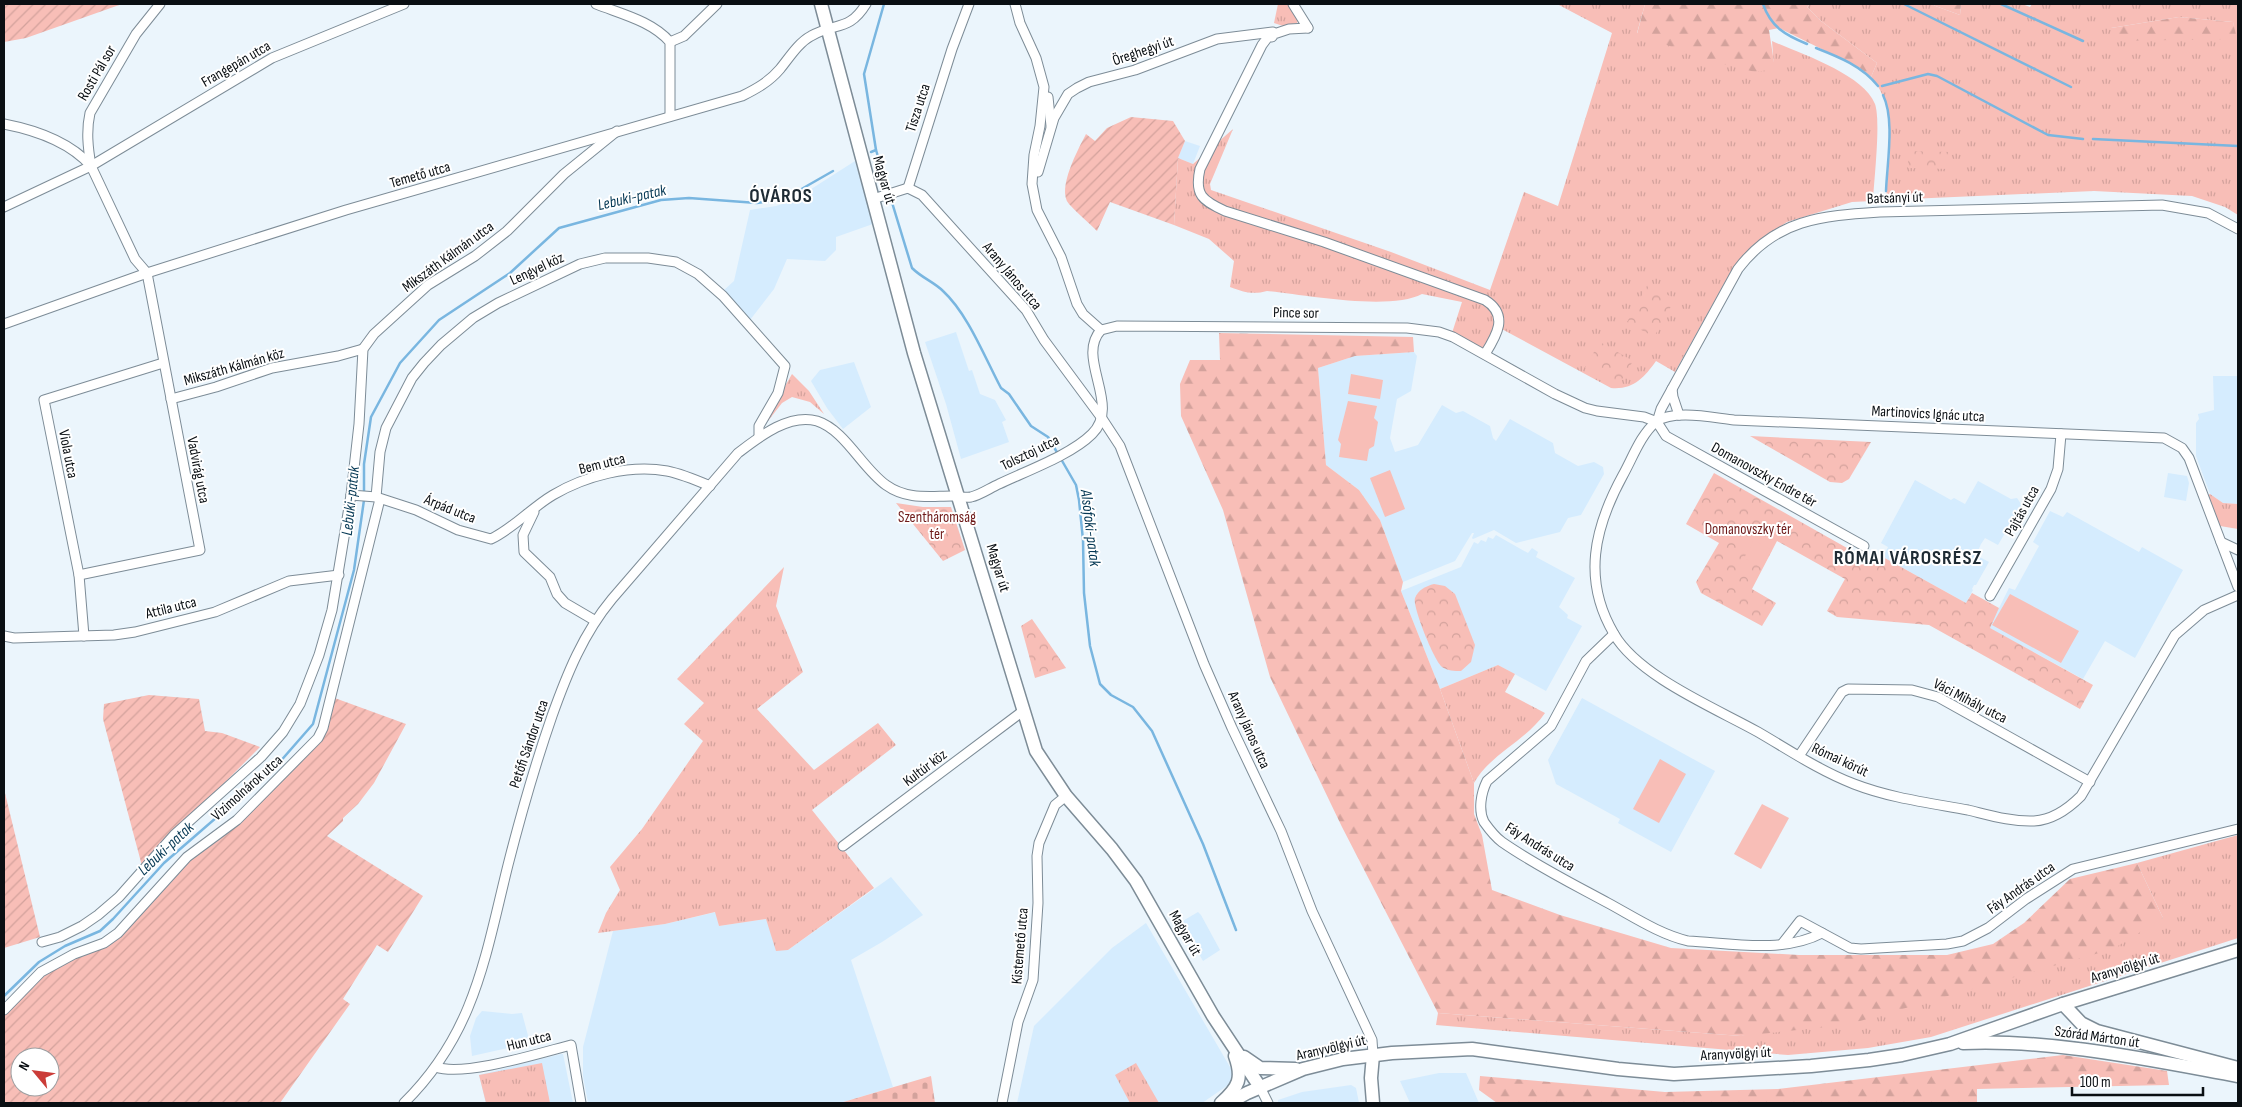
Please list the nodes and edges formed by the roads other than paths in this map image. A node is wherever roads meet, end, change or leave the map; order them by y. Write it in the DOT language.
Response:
graph roads {
  1 [pos="160,4"];
  2 [pos="404,4"];
  3 [pos="596,4"];
  4 [pos="717,4"];
  5 [pos="821,4"];
  6 [pos="866,4"];
  7 [pos="969,4"];
  8 [pos="1015,4"];
  9 [pos="1294,4"];
  10 [pos="827,29"];
  11 [pos="1270,35"];
  12 [pos="670,42"];
  13 [pos="1044,87"];
  14 [pos="670,116"];
  15 [pos="4,124"];
  16 [pos="1051,128"];
  17 [pos="617,131"];
  18 [pos="92,166"];
  19 [pos="908,188"];
  20 [pos="877,198"];
  21 [pos="1034,199"];
  22 [pos="4,207"];
  23 [pos="2238,229"];
  24 [pos="147,273"];
  25 [pos="4,324"];
  26 [pos="1101,330"];
  27 [pos="363,349"];
  28 [pos="1485,354"];
  29 [pos="163,363"];
  30 [pos="1672,388"];
  31 [pos="171,399"];
  32 [pos="1680,415"];
  33 [pos="1101,417"];
  34 [pos="1657,422"];
  35 [pos="2061,434"];
  36 [pos="759,437"];
  37 [pos="710,486"];
  38 [pos="351,496"];
  39 [pos="959,496"];
  40 [pos="378,498"];
  41 [pos="535,509"];
  42 [pos="2220,542"];
  43 [pos="1864,546"];
  44 [pos="2238,550"];
  45 [pos="339,575"];
  46 [pos="79,576"];
  47 [pos="2238,587"];
  48 [pos="2238,595"];
  49 [pos="1990,596"];
  50 [pos="594,620"];
  51 [pos="1614,634"];
  52 [pos="4,636"];
  53 [pos="84,636"];
  54 [pos="1023,711"];
  55 [pos="1799,756"];
  56 [pos="2090,782"];
  57 [pos="1066,796"];
  58 [pos="2238,829"];
  59 [pos="842,846"];
  60 [pos="1822,933"];
  61 [pos="42,942"];
  62 [pos="1782,944"];
  63 [pos="2238,950"];
  64 [pos="2063,1004"];
  65 [pos="4,1010"];
  66 [pos="1231,1044"];
  67 [pos="1950,1044"];
  68 [pos="1373,1055"];
  69 [pos="1355,1057"];
  70 [pos="436,1068"];
  71 [pos="2238,1068"];
  72 [pos="1303,1069"];
  73 [pos="2238,1076"];
  74 [pos="1371,1078"];
  75 [pos="1260,1087"];
  76 [pos="405,1102"];
  77 [pos="581,1103"];
  78 [pos="1002,1103"];
  79 [pos="1221,1103"];
  80 [pos="1229,1103"];
  81 [pos="1268,1103"];
  82 [pos="1373,1103"];
  1 -- 18 [label="street, Rosti Pál sor"];
  2 -- 18 [label="street, Frangepán utca"];
  3 -- 12 [label="street"];
  4 -- 12 [label="street"];
  5 -- 10 [label="street, Magyar út"];
  6 -- 10 [label="street, Temető utca"];
  7 -- 19 [label="street, Tisza utca"];
  8 -- 13 [label="street, Öreghegyi út"];
  9 -- 11 [label="street, Öreghegyi út"];
  10 -- 14 [label="street, Temető utca"];
  10 -- 20 [label="street, Magyar út"];
  11 -- 16 [label="street, Öreghegyi út"];
  11 -- 28 [label="street"];
  12 -- 14 [label="street"];
  13 -- 16 [label="street, Öreghegyi út"];
  13 -- 21 [label="street"];
  14 -- 17 [label="street, Temető utca"];
  15 -- 18 [label="street"];
  16 -- 21 [label="street, Öreghegyi út"];
  17 -- 24 [label="street, Temető utca"];
  17 -- 27 [label="street, Mikszáth Kálmán utca"];
  18 -- 22 [label="street, Frangepán utca"];
  18 -- 24 [label="street"];
  19 -- 20 [label="street"];
  19 -- 33 [label="street, Arany János utca"];
  20 -- 39 [label="street, Magyar út"];
  21 -- 26 [label="street"];
  23 -- 30 [label="street, Batsányi út"];
  24 -- 25 [label="street, Temető utca"];
  24 -- 29 [label="street, Vadvirág utca"];
  26 -- 28 [label="street, Pince sor"];
  26 -- 33 [label="street"];
  27 -- 31 [label="street, Mikszáth Kálmán köz"];
  27 -- 38 [label="street"];
  28 -- 34 [label="street"];
  29 -- 31 [label="street, Vadvirág utca"];
  29 -- 46 [label="street, Viola utca"];
  30 -- 32 [label="street"];
  30 -- 34 [label="street, Batsányi út"];
  31 -- 46 [label="street, Vadvirág utca"];
  32 -- 34 [label="street, Martinovics Ignác utca"];
  32 -- 35 [label="street, Martinovics Ignác utca"];
  33 -- 39 [label="street, Tolsztoj utca"];
  33 -- 68 [label="street, Arany János utca"];
  34 -- 43 [label="street, Domanovszky Endre tér"];
  34 -- 51 [label="street, Római körút"];
  35 -- 42 [label="street, Martinovics Ignác utca"];
  35 -- 49 [label="street, Pajtás utca"];
  36 -- 37 [label="street, Petőfi Sándor utca"];
  36 -- 39 [label="street, Petőfi Sándor utca"];
  36 -- 40 [label="street, Lengyel köz"];
  37 -- 41 [label="street, Bem utca"];
  37 -- 50 [label="street, Petőfi Sándor utca"];
  38 -- 40 [label="street, Árpád utca"];
  38 -- 45 [label="street"];
  39 -- 54 [label="street, Magyar út"];
  40 -- 41 [label="street, Árpád utca"];
  40 -- 65 [label="street, Vizimolnárok utca"];
  41 -- 50 [label="street"];
  42 -- 44 [label="street"];
  42 -- 47 [label="street"];
  45 -- 53 [label="street, Attila utca"];
  45 -- 61 [label="street"];
  46 -- 53 [label="street, Viola utca"];
  48 -- 56 [label="street, Római körút"];
  50 -- 70 [label="street, Petőfi Sándor utca"];
  51 -- 55 [label="street, Római körút"];
  51 -- 62 [label="street, Fáy András utca"];
  52 -- 53 [label="street, Attila utca"];
  54 -- 57 [label="street, Magyar út"];
  54 -- 59 [label="street, Kultúr köz"];
  55 -- 56 [label="street, Római körút"];
  55 -- 56 [label="street, Váci Mihály utca"];
  57 -- 66 [label="street, Magyar út"];
  57 -- 78 [label="street, Kistemető utca"];
  58 -- 60 [label="street, Fáy András utca"];
  60 -- 62 [label="street, Fáy András utca"];
  60 -- 62 [label="street, Fáy András utca"];
  63 -- 64 [label="street, Aranyvölgyi út"];
  64 -- 67 [label="street, Aranyvölgyi út"];
  64 -- 71 [label="street, Szórád Márton út"];
  66 -- 72 [label="street"];
  66 -- 75 [label="street, Magyar út"];
  66 -- 79 [label="street"];
  67 -- 68 [label="street, Aranyvölgyi út"];
  67 -- 73 [label="street, Szórád Márton út"];
  68 -- 69 [label="street, Aranyvölgyi út"];
  68 -- 74 [label="street"];
  69 -- 72 [label="street, Aranyvölgyi út"];
  69 -- 74 [label="street"];
  70 -- 76 [label="street, Petőfi Sándor utca"];
  70 -- 77 [label="street, Hun utca"];
  72 -- 75 [label="street, Aranyvölgyi út"];
  74 -- 82 [label="street"];
  75 -- 80 [label="street, Aranyvölgyi út"];
  75 -- 81 [label="street"];
}
